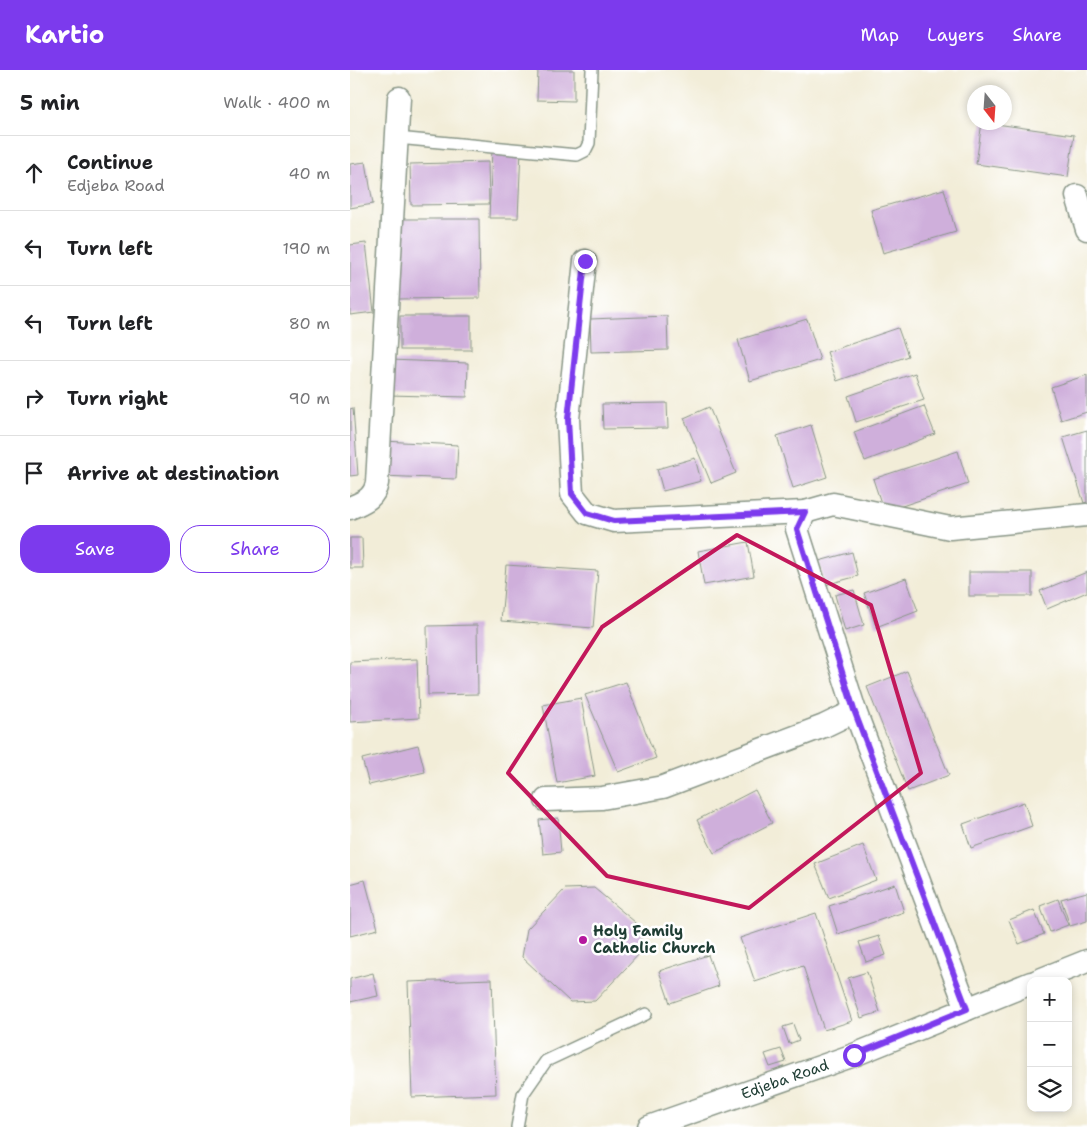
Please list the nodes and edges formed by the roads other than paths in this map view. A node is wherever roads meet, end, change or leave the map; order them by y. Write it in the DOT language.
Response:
graph roads {
  1 [pos="592,70"];
  2 [pos="399,98"];
  3 [pos="397,138"];
  4 [pos="1077,196"];
  5 [pos="1087,229"];
  6 [pos="585,261"];
  7 [pos="350,508"];
  8 [pos="805,512"];
  9 [pos="1087,515"];
  10 [pos="854,710"];
  11 [pos="546,800"];
  12 [pos="1087,961"];
  13 [pos="1047,977"];
  14 [pos="1027,985"];
  15 [pos="967,1009"];
  16 [pos="646,1014"];
  17 [pos="517,1127"];
  18 [pos="649,1127"];
  1 -- 3 [label="lane"];
  2 -- 3 [label="street"];
  3 -- 7 [label="street"];
  4 -- 5 [label="street"];
  6 -- 8 [label="street"];
  8 -- 9 [label="street"];
  8 -- 10 [label="street"];
  10 -- 11 [label="street"];
  10 -- 15 [label="street"];
  12 -- 13 [label="street"];
  14 -- 15 [label="street, Edjeba Road"];
  15 -- 18 [label="street, Edjeba Road"];
  16 -- 17 [label="lane"];
}
